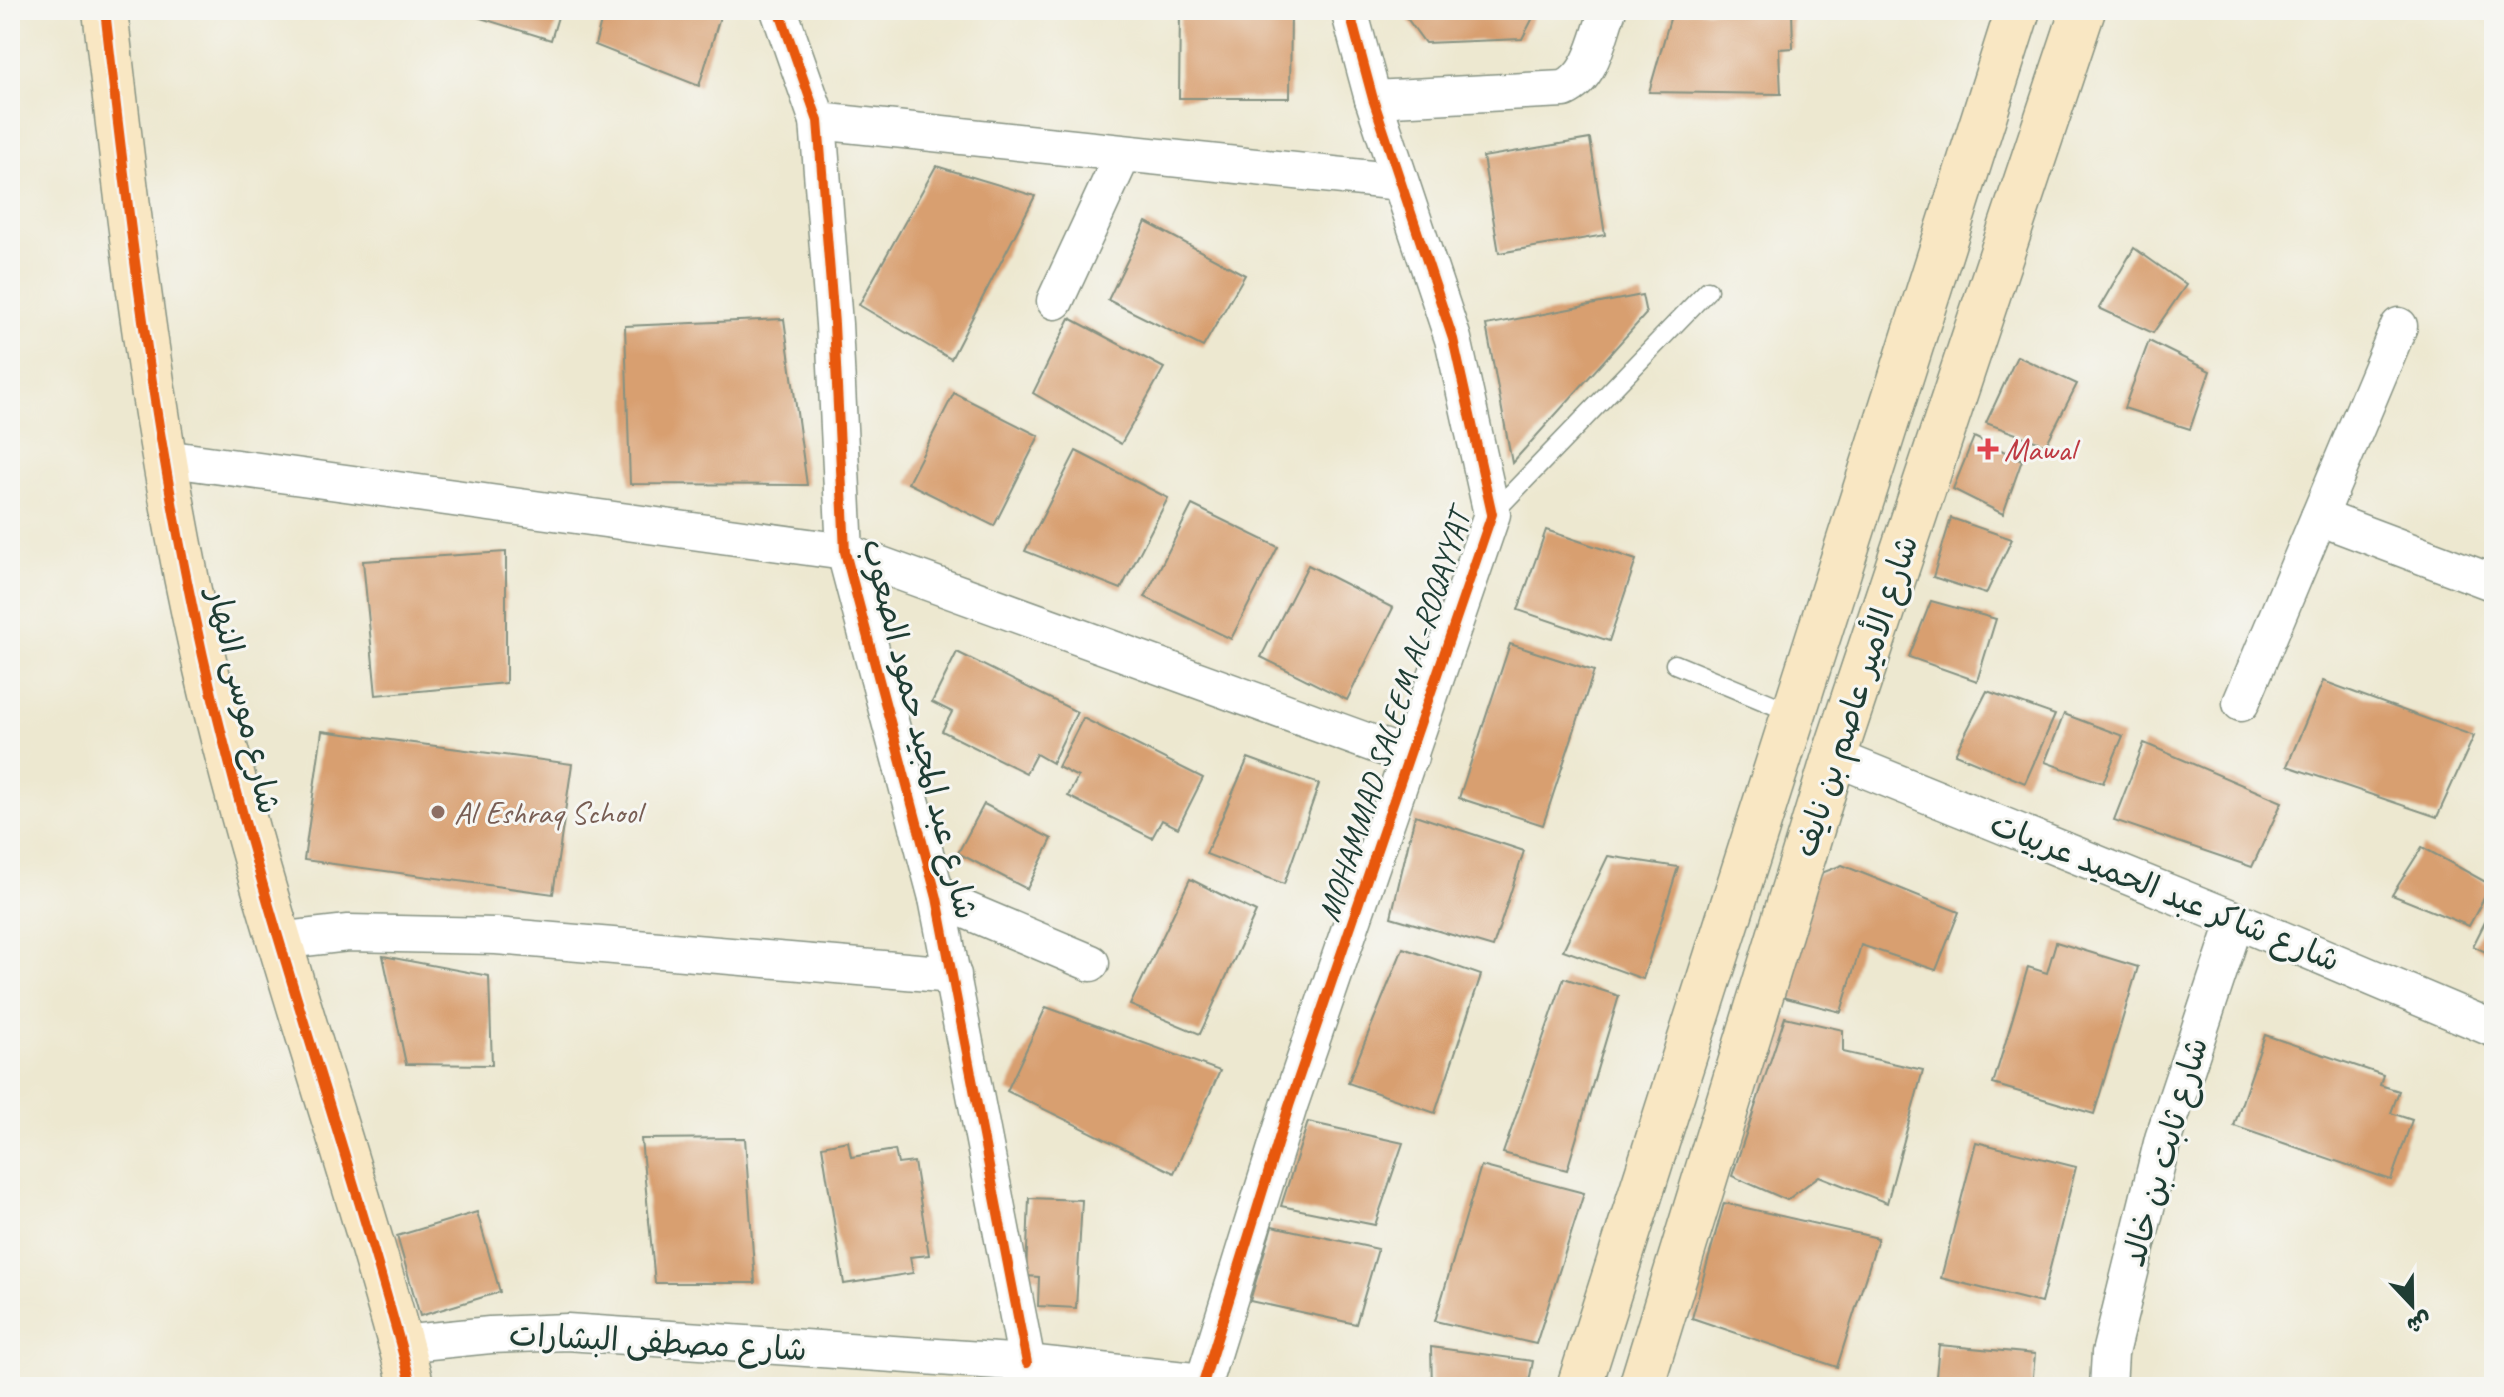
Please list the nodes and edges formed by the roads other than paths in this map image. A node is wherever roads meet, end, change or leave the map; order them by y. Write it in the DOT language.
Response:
graph roads {
  1 [pos="105,10"];
  2 [pos="779,10"];
  3 [pos="1349,10"];
  4 [pos="1608,10"];
  5 [pos="2018,10"];
  6 [pos="2083,10"];
  7 [pos="1373,99"];
  8 [pos="818,121"];
  9 [pos="1123,154"];
  10 [pos="1400,182"];
  11 [pos="1708,290"];
  12 [pos="1055,301"];
  13 [pos="2399,326"];
  14 [pos="164,458"];
  15 [pos="1492,514"];
  16 [pos="2319,517"];
  17 [pos="845,552"];
  18 [pos="2494,583"];
  19 [pos="1675,664"];
  20 [pos="2241,703"];
  21 [pos="1796,714"];
  22 [pos="1410,757"];
  23 [pos="1834,757"];
  24 [pos="937,898"];
  25 [pos="2236,920"];
  26 [pos="277,941"];
  27 [pos="1091,963"];
  28 [pos="953,975"];
  29 [pos="2494,1029"];
  30 [pos="400,1344"];
  31 [pos="1027,1363"];
  32 [pos="1202,1385"];
  33 [pos="412,1387"];
  34 [pos="1579,1387"];
  35 [pos="1641,1387"];
  36 [pos="2108,1387"];
  1 -- 14 [label="main road, شارع موسى النهار"];
  2 -- 8 [label="street, شارع عبد المجيد حمود الصعوب"];
  3 -- 7 [label="street, MOHAMMAD SALEEM AL-ROQAYYAT"];
  4 -- 7 [label="street"];
  5 -- 21 [label="main road, شارع الأمير عاصم بن نايف"];
  6 -- 23 [label="main road, شارع الأمير عاصم بن نايف"];
  7 -- 10 [label="street, MOHAMMAD SALEEM AL-ROQAYYAT"];
  8 -- 9 [label="street"];
  8 -- 17 [label="street, شارع عبد المجيد حمود الصعوب"];
  9 -- 10 [label="street"];
  9 -- 12 [label="street"];
  10 -- 15 [label="street, MOHAMMAD SALEEM AL-ROQAYYAT"];
  11 -- 15 [label="lane"];
  13 -- 16 [label="street"];
  14 -- 17 [label="street"];
  14 -- 26 [label="main road, شارع موسى النهار"];
  15 -- 22 [label="street, MOHAMMAD SALEEM AL-ROQAYYAT"];
  16 -- 18 [label="street"];
  16 -- 20 [label="street"];
  17 -- 22 [label="street"];
  17 -- 24 [label="street, شارع عبد المجيد حمود الصعوب"];
  19 -- 21 [label="lane"];
  21 -- 34 [label="main road, شارع الأمير عاصم بن نايف"];
  22 -- 32 [label="street, MOHAMMAD SALEEM AL-ROQAYYAT"];
  23 -- 25 [label="street, شارع شاكر عبد الحميد عربيات"];
  23 -- 35 [label="main road, شارع الأمير عاصم بن نايف"];
  24 -- 27 [label="street"];
  24 -- 28 [label="street, شارع عبد المجيد حمود الصعوب"];
  25 -- 29 [label="street, شارع شاكر عبد الحميد عربيات"];
  25 -- 36 [label="street, شارع ثابت بن خالد"];
  26 -- 28 [label="street"];
  26 -- 30 [label="main road, شارع موسى النهار"];
  28 -- 31 [label="street, شارع عبد المجيد حمود الصعوب"];
  30 -- 31 [label="street, شارع مصطفى البشارات"];
  30 -- 33 [label="main road, شارع موسى النهار"];
  31 -- 32 [label="street, شارع مصطفى البشارات"];
}
